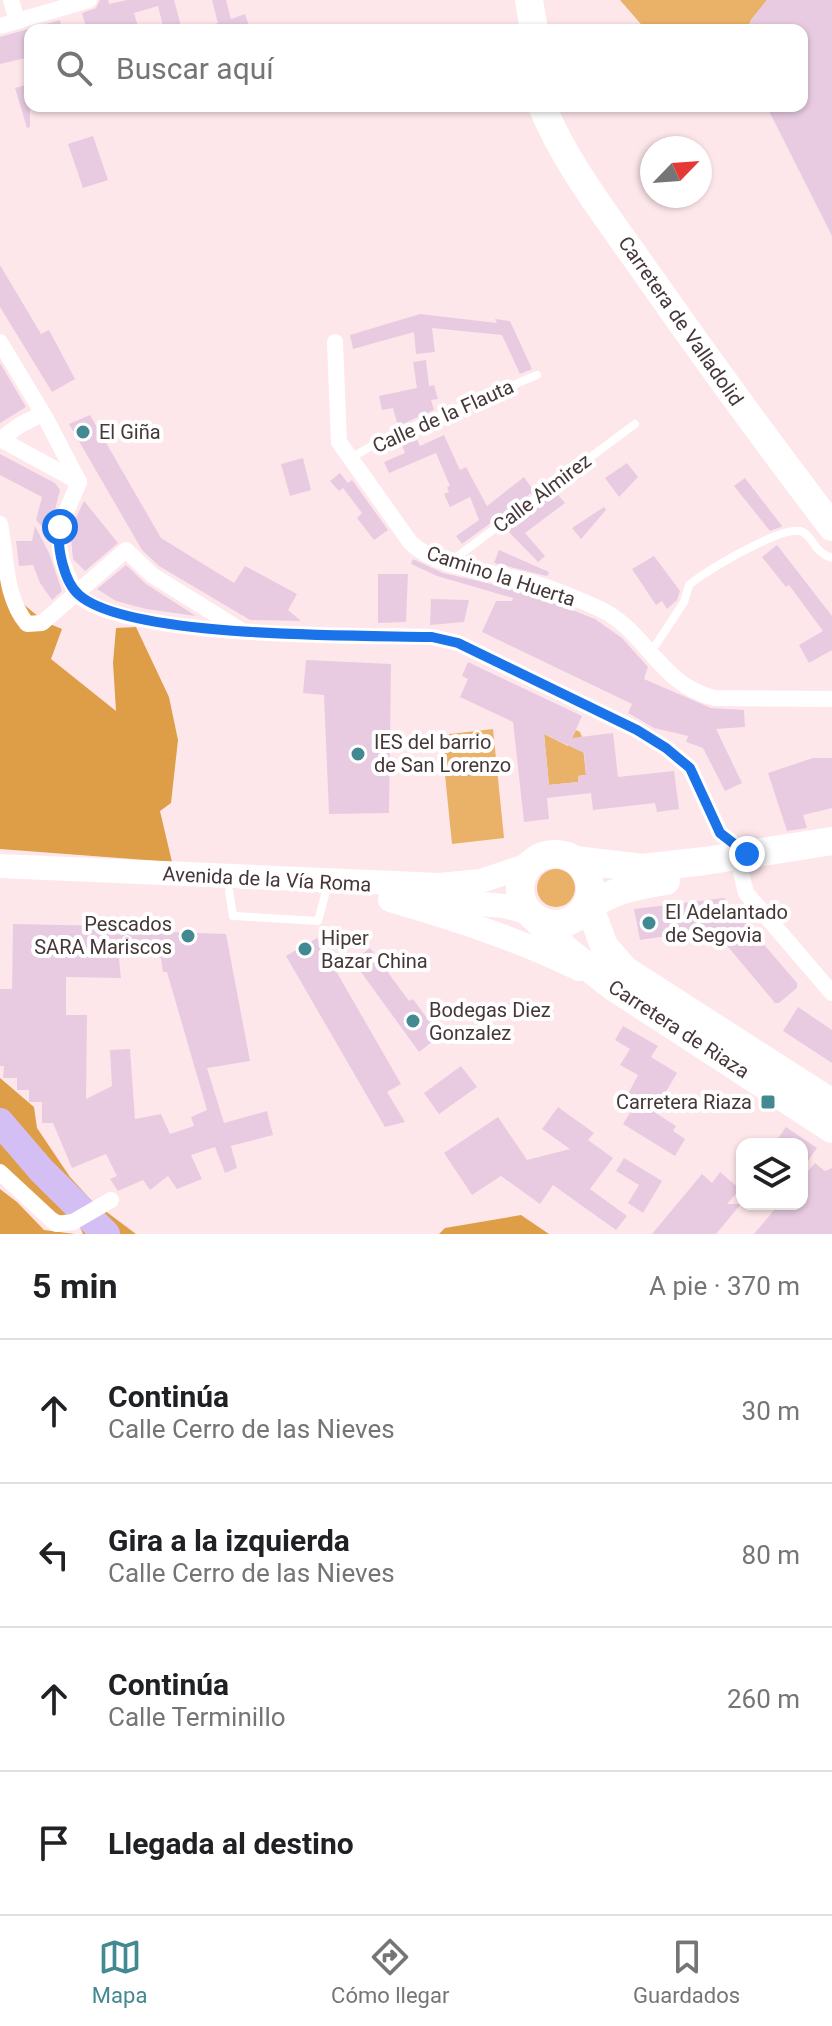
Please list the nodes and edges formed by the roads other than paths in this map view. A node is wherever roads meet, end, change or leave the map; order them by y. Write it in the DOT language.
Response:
graph roads {
  1 [pos="11,0"];
  2 [pos="89,0"];
  3 [pos="515,0"];
  4 [pos="529,0"];
  5 [pos="8,24"];
  6 [pos="517,24"];
  7 [pos="533,24"];
  8 [pos="545,112"];
  9 [pos="562,112"];
  10 [pos="0,342"];
  11 [pos="335,342"];
  12 [pos="537,375"];
  13 [pos="42,414"];
  14 [pos="635,424"];
  15 [pos="0,439"];
  16 [pos="349,459"];
  17 [pos="79,482"];
  18 [pos="832,497"];
  19 [pos="0,524"];
  20 [pos="832,527"];
  21 [pos="832,558"];
  22 [pos="448,563"];
  23 [pos="76,593"];
  24 [pos="242,631"];
  25 [pos="650,653"];
  26 [pos="832,699"];
  27 [pos="720,833"];
  28 [pos="832,841"];
  29 [pos="832,857"];
  30 [pos="575,860"];
  31 [pos="705,861"];
  32 [pos="744,863"];
  33 [pos="531,864"];
  34 [pos="0,866"];
  35 [pos="0,880"];
  36 [pos="632,886"];
  37 [pos="390,900"];
  38 [pos="586,907"];
  39 [pos="532,915"];
  40 [pos="618,978"];
  41 [pos="832,993"];
  42 [pos="832,1103"];
  43 [pos="832,1129"];
  44 [pos="0,1172"];
  45 [pos="106,1203"];
  1 -- 5 [label="street"];
  2 -- 5 [label="street"];
  3 -- 6 [label="highway"];
  4 -- 7 [label="highway"];
  8 -- 20 [label="highway, Carretera de Valladolid"];
  9 -- 18 [label="highway, Carretera de Valladolid"];
  10 -- 13 [label="street"];
  11 -- 16 [label="street, Camino la Huerta"];
  12 -- 16 [label="lane, Calle de la Flauta"];
  13 -- 15 [label="street"];
  13 -- 17 [label="street"];
  14 -- 22 [label="lane, Calle Almirez"];
  15 -- 17 [label="street"];
  16 -- 22 [label="street, Camino la Huerta"];
  17 -- 23 [label="street"];
  19 -- 23 [label="street"];
  21 -- 25 [label="lane"];
  22 -- 25 [label="street, Camino la Huerta"];
  23 -- 24 [label="street"];
  23 -- 24 [label="street"];
  24 -- 27 [label="street"];
  25 -- 26 [label="street, Camino la Huerta"];
  27 -- 31 [label="street"];
  27 -- 32 [label="street"];
  28 -- 32 [label="highway"];
  29 -- 32 [label="highway"];
  30 -- 31 [label="highway"];
  30 -- 33 [label="highway"];
  30 -- 38 [label="highway"];
  31 -- 32 [label="highway"];
  32 -- 36 [label="highway"];
  32 -- 41 [label="street"];
  33 -- 34 [label="main road, Avenida de la Vía Roma"];
  33 -- 39 [label="highway"];
  35 -- 37 [label="main road, Avenida de la Vía Roma"];
  36 -- 38 [label="highway"];
  36 -- 40 [label="highway"];
  37 -- 39 [label="main road, Avenida de la Vía Roma"];
  37 -- 40 [label="main road, Avenida de la Vía Roma"];
  38 -- 39 [label="highway"];
  38 -- 40 [label="highway, Carretera de Riaza"];
  39 -- 40 [label="highway, Carretera de Riaza"];
  40 -- 42 [label="highway, Carretera de Riaza"];
  40 -- 43 [label="highway, Carretera de Riaza"];
  44 -- 45 [label="street"];
}
